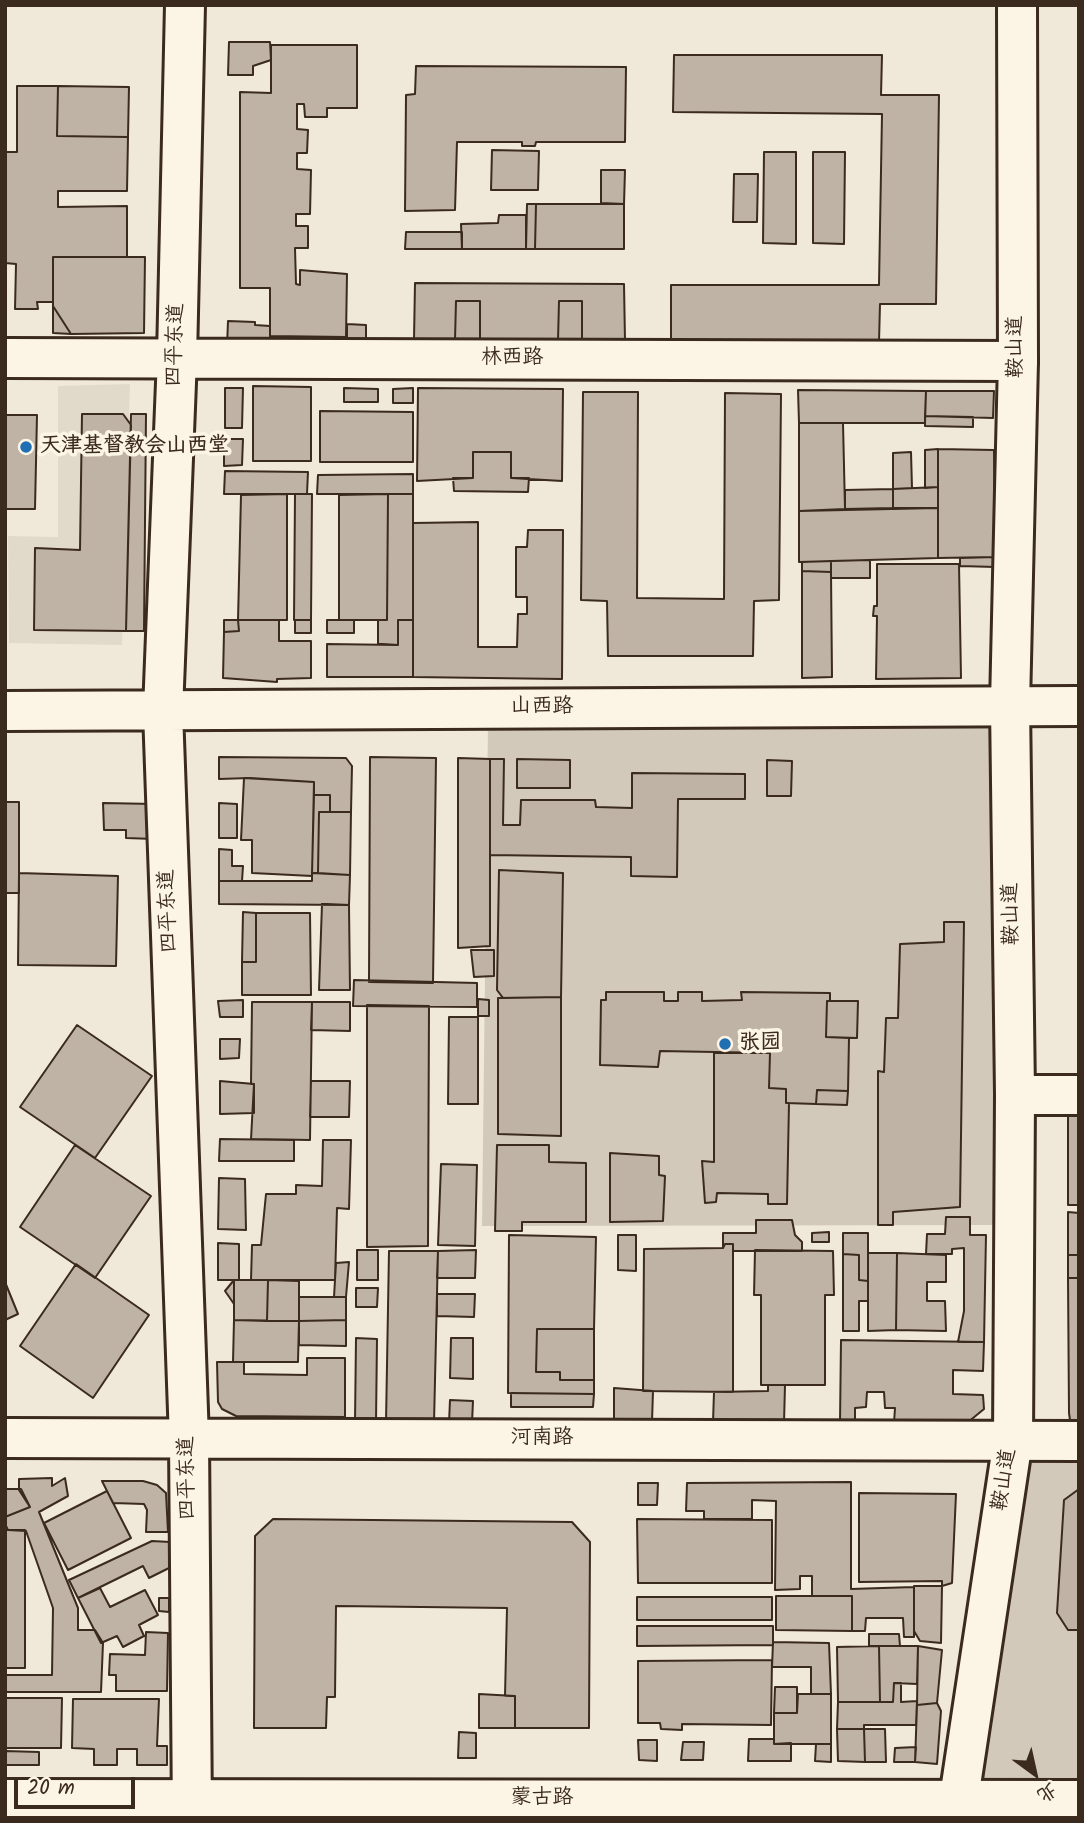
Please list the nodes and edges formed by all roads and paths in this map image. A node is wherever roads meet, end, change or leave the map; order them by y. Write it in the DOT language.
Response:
graph roads {
  1 [pos="185,5"];
  2 [pos="1017,5"];
  3 [pos="177,357"];
  4 [pos="5,358"];
  5 [pos="1018,361"];
  6 [pos="1010,704"];
  7 [pos="1079,706"];
  8 [pos="5,711"];
  9 [pos="163,711"];
  10 [pos="1015,1095"];
  11 [pos="1079,1095"];
  12 [pos="5,1438"];
  13 [pos="189,1439"];
  14 [pos="1013,1440"];
  15 [pos="1079,1441"];
  16 [pos="5,1799"];
  17 [pos="1079,1800"];
  18 [pos="192,1808"];
  19 [pos="956,1809"];
  1 -- 3 [label="street, 四平东道"];
  2 -- 5 [label="street, 鞍山道"];
  3 -- 4 [label="street, 林西路"];
  3 -- 5 [label="street, 林西路"];
  3 -- 9 [label="street, 四平东道"];
  5 -- 6 [label="street, 鞍山道"];
  6 -- 7 [label="street, 山西路"];
  6 -- 9 [label="street, 山西路"];
  6 -- 10 [label="street, 鞍山道"];
  8 -- 9 [label="street, 山西路"];
  9 -- 13 [label="street, 四平东道"];
  10 -- 11 [label="street"];
  10 -- 14 [label="street, 鞍山道"];
  12 -- 13 [label="street, 河南路"];
  13 -- 14 [label="street, 河南路"];
  13 -- 18 [label="street, 四平东道"];
  14 -- 15 [label="street, 河南路"];
  14 -- 19 [label="street, 鞍山道"];
  16 -- 18 [label="street, 蒙古路"];
  17 -- 19 [label="street, 蒙古路"];
  18 -- 19 [label="street, 蒙古路"];
}
